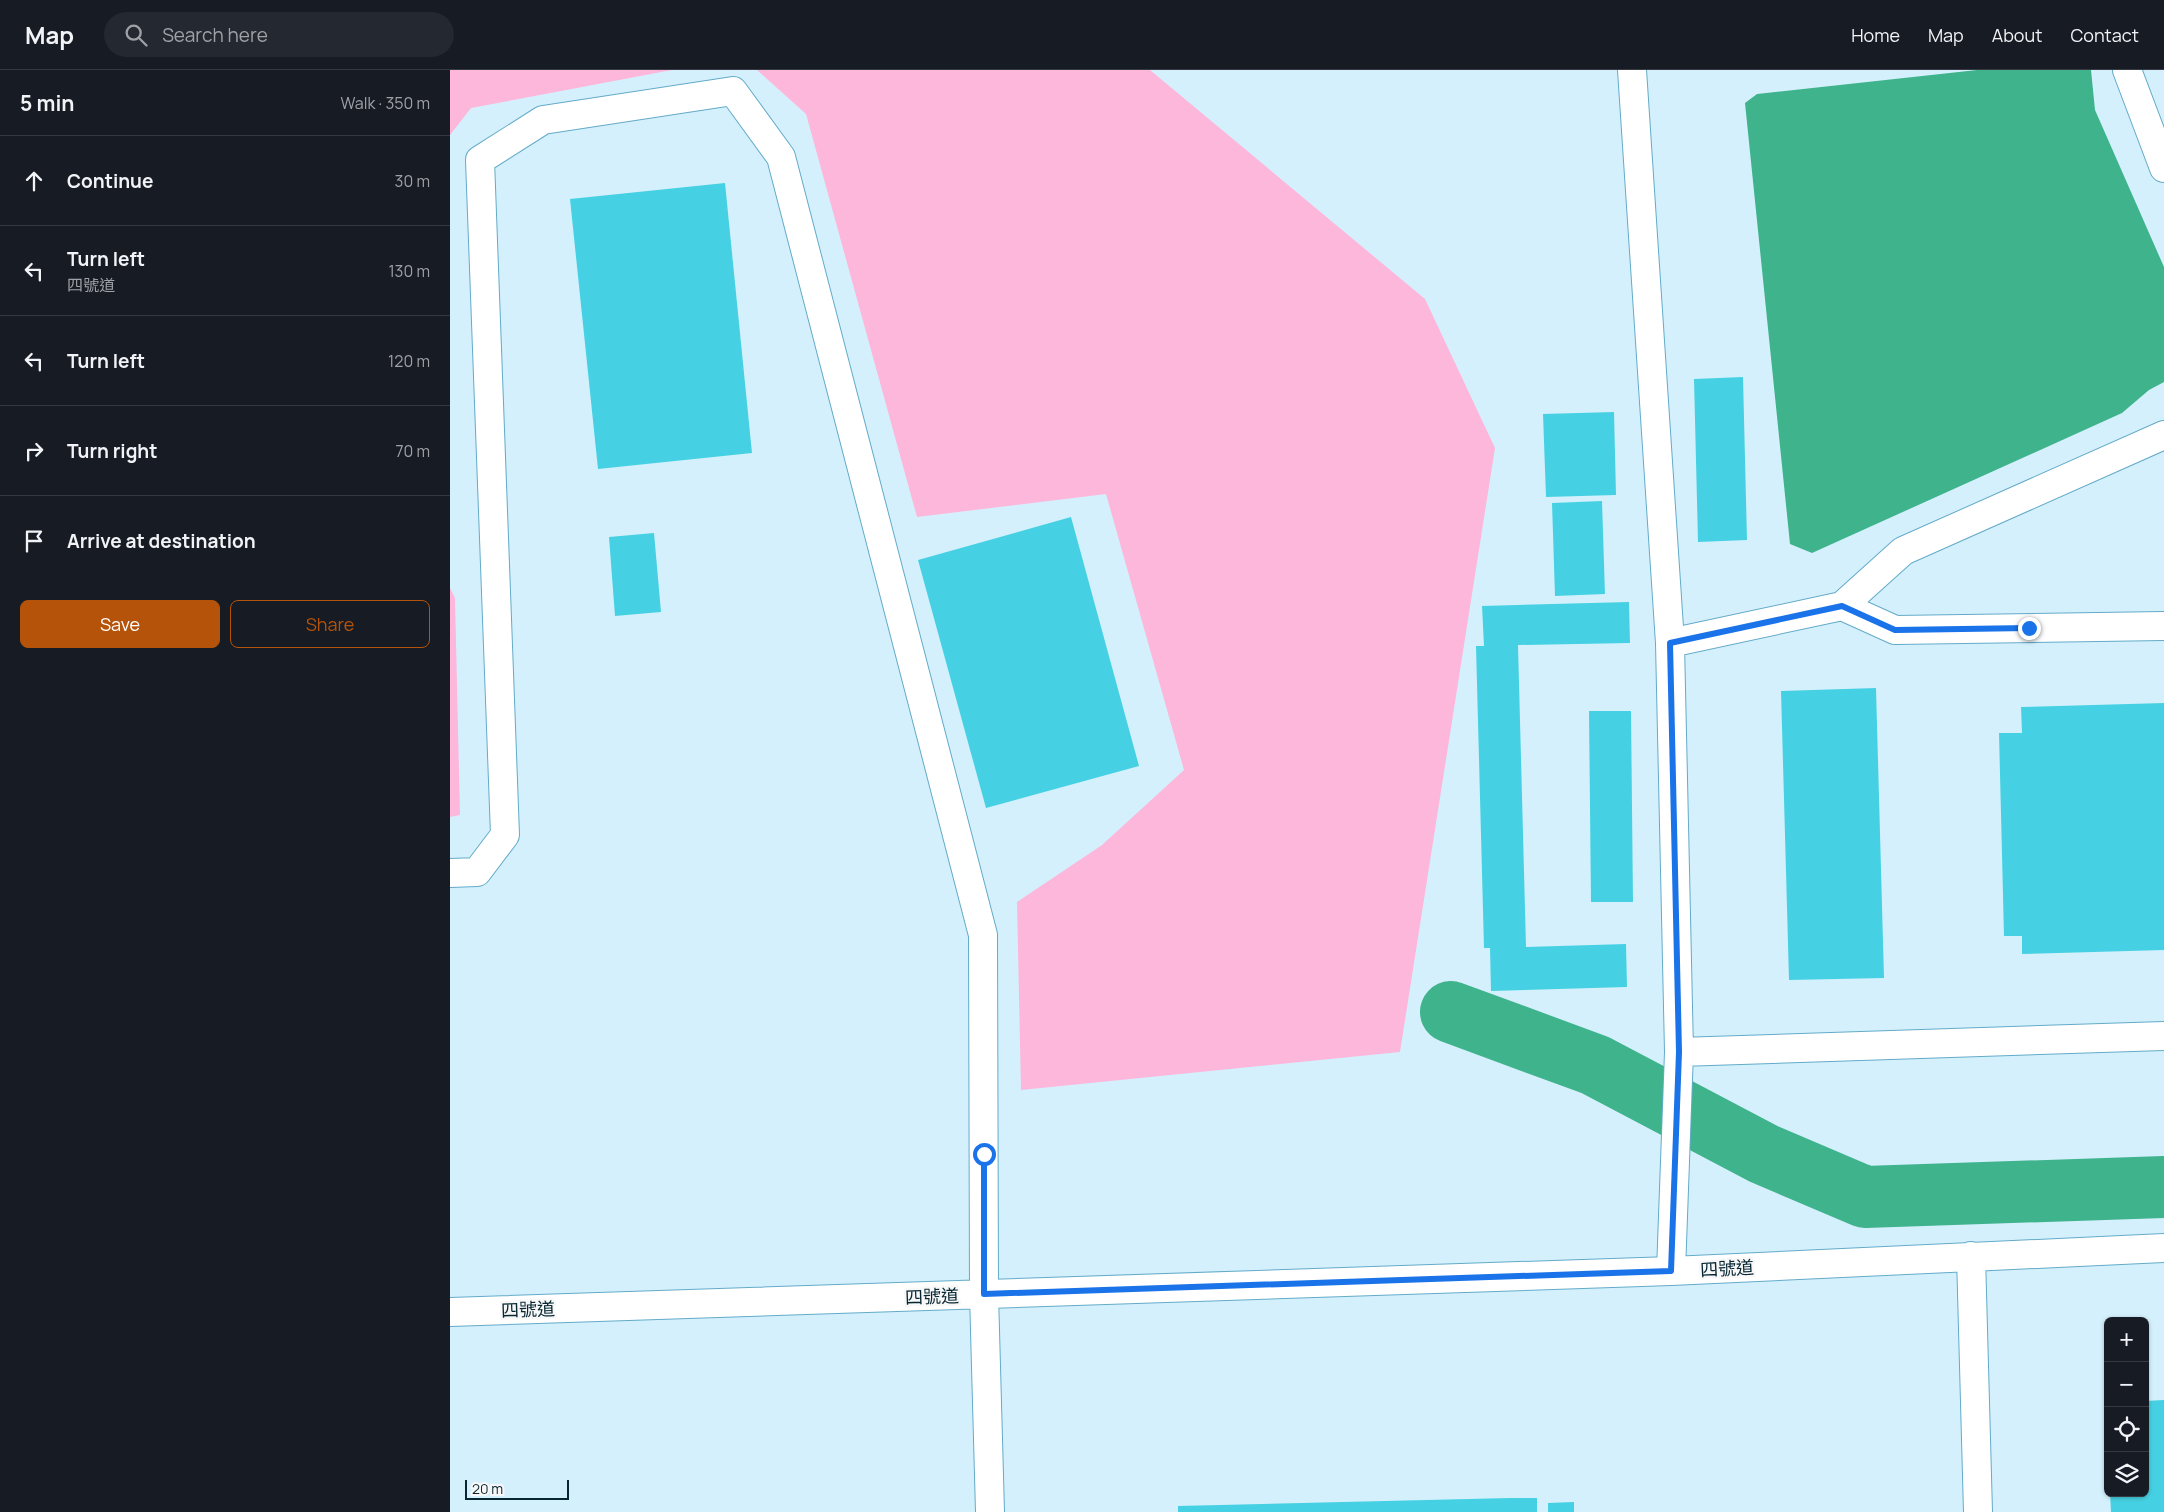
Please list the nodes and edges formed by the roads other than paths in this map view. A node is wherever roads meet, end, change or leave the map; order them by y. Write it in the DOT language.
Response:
graph roads {
  1 [pos="1632,70"];
  2 [pos="2127,70"];
  3 [pos="2164,168"];
  4 [pos="2164,436"];
  5 [pos="1842,606"];
  6 [pos="2164,626"];
  7 [pos="1670,643"];
  8 [pos="450,873"];
  9 [pos="2164,1036"];
  10 [pos="1679,1052"];
  11 [pos="2164,1248"];
  12 [pos="1971,1256"];
  13 [pos="1671,1271"];
  14 [pos="984,1294"];
  15 [pos="450,1312"];
  16 [pos="990,1512"];
  17 [pos="1978,1512"];
  1 -- 7 [label="lane"];
  2 -- 3 [label="lane"];
  4 -- 5 [label="lane"];
  5 -- 6 [label="lane"];
  5 -- 7 [label="lane"];
  7 -- 10 [label="lane"];
  8 -- 14 [label="lane"];
  9 -- 10 [label="lane"];
  10 -- 13 [label="lane"];
  11 -- 12 [label="lane, 四號道"];
  12 -- 13 [label="lane, 四號道"];
  12 -- 17 [label="lane"];
  13 -- 14 [label="lane, 四號道"];
  14 -- 15 [label="lane, 四號道"];
  14 -- 16 [label="lane"];
}
